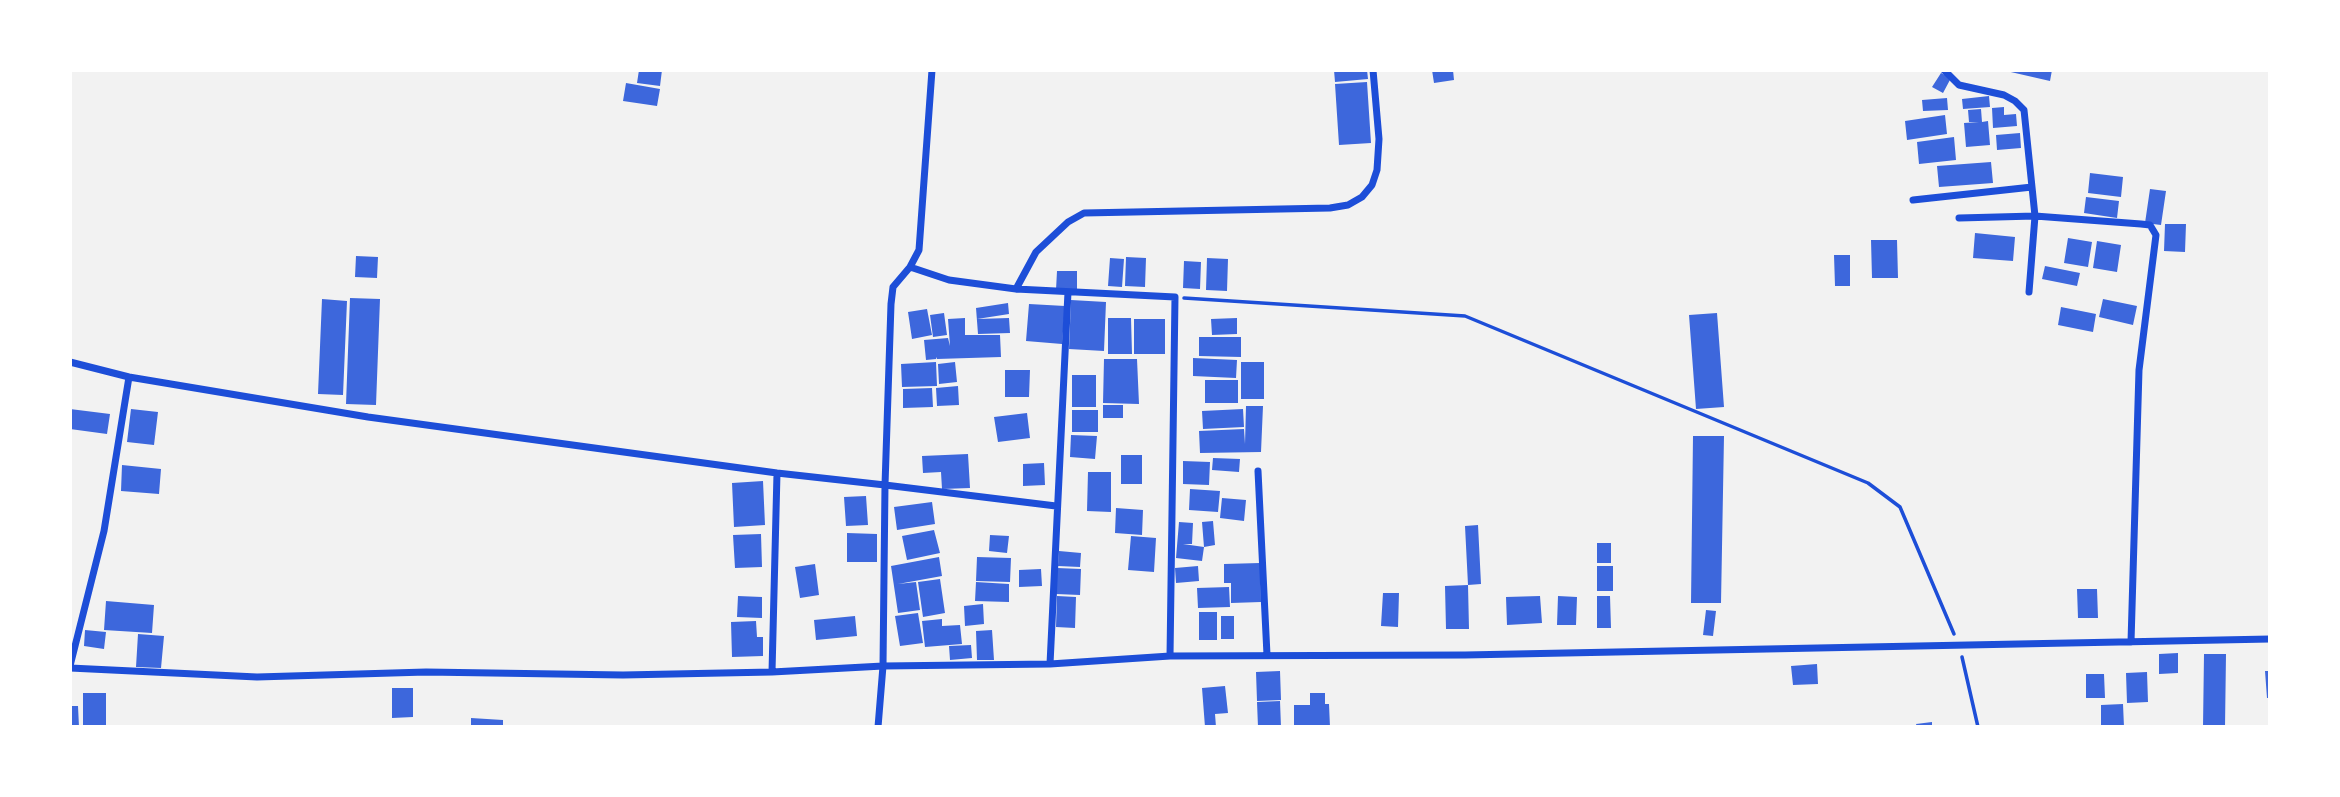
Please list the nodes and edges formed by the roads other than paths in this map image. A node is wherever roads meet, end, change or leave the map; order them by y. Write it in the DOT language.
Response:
graph roads {
  1 [pos="932,70"];
  2 [pos="1373,70"];
  3 [pos="1944,70"];
  4 [pos="2032,187"];
  5 [pos="1913,200"];
  6 [pos="2035,216"];
  7 [pos="1959,218"];
  8 [pos="910,267"];
  9 [pos="1016,289"];
  10 [pos="1068,292"];
  11 [pos="2029,292"];
  12 [pos="70,362"];
  13 [pos="129,377"];
  14 [pos="1258,471"];
  15 [pos="777,473"];
  16 [pos="885,485"];
  17 [pos="1056,506"];
  18 [pos="2270,639"];
  19 [pos="2131,642"];
  20 [pos="1267,655"];
  21 [pos="1170,656"];
  22 [pos="1050,664"];
  23 [pos="883,666"];
  24 [pos="70,667"];
  25 [pos="772,672"];
  26 [pos="877,727"];
  1 -- 8 [label="street"];
  2 -- 9 [label="street"];
  3 -- 4 [label="street"];
  4 -- 5 [label="street"];
  4 -- 6 [label="street"];
  6 -- 7 [label="street"];
  6 -- 11 [label="street"];
  6 -- 19 [label="street"];
  8 -- 9 [label="street"];
  8 -- 16 [label="street"];
  9 -- 10 [label="street"];
  10 -- 17 [label="street"];
  10 -- 21 [label="street"];
  12 -- 13 [label="street"];
  13 -- 15 [label="street"];
  13 -- 24 [label="street"];
  14 -- 20 [label="street"];
  15 -- 16 [label="street"];
  15 -- 25 [label="street"];
  16 -- 17 [label="street"];
  16 -- 23 [label="street"];
  17 -- 22 [label="street"];
  18 -- 19 [label="street"];
  19 -- 20 [label="street"];
  20 -- 21 [label="street"];
  21 -- 22 [label="street"];
  22 -- 23 [label="street"];
  23 -- 25 [label="street"];
  23 -- 26 [label="street"];
  24 -- 25 [label="street"];
}
